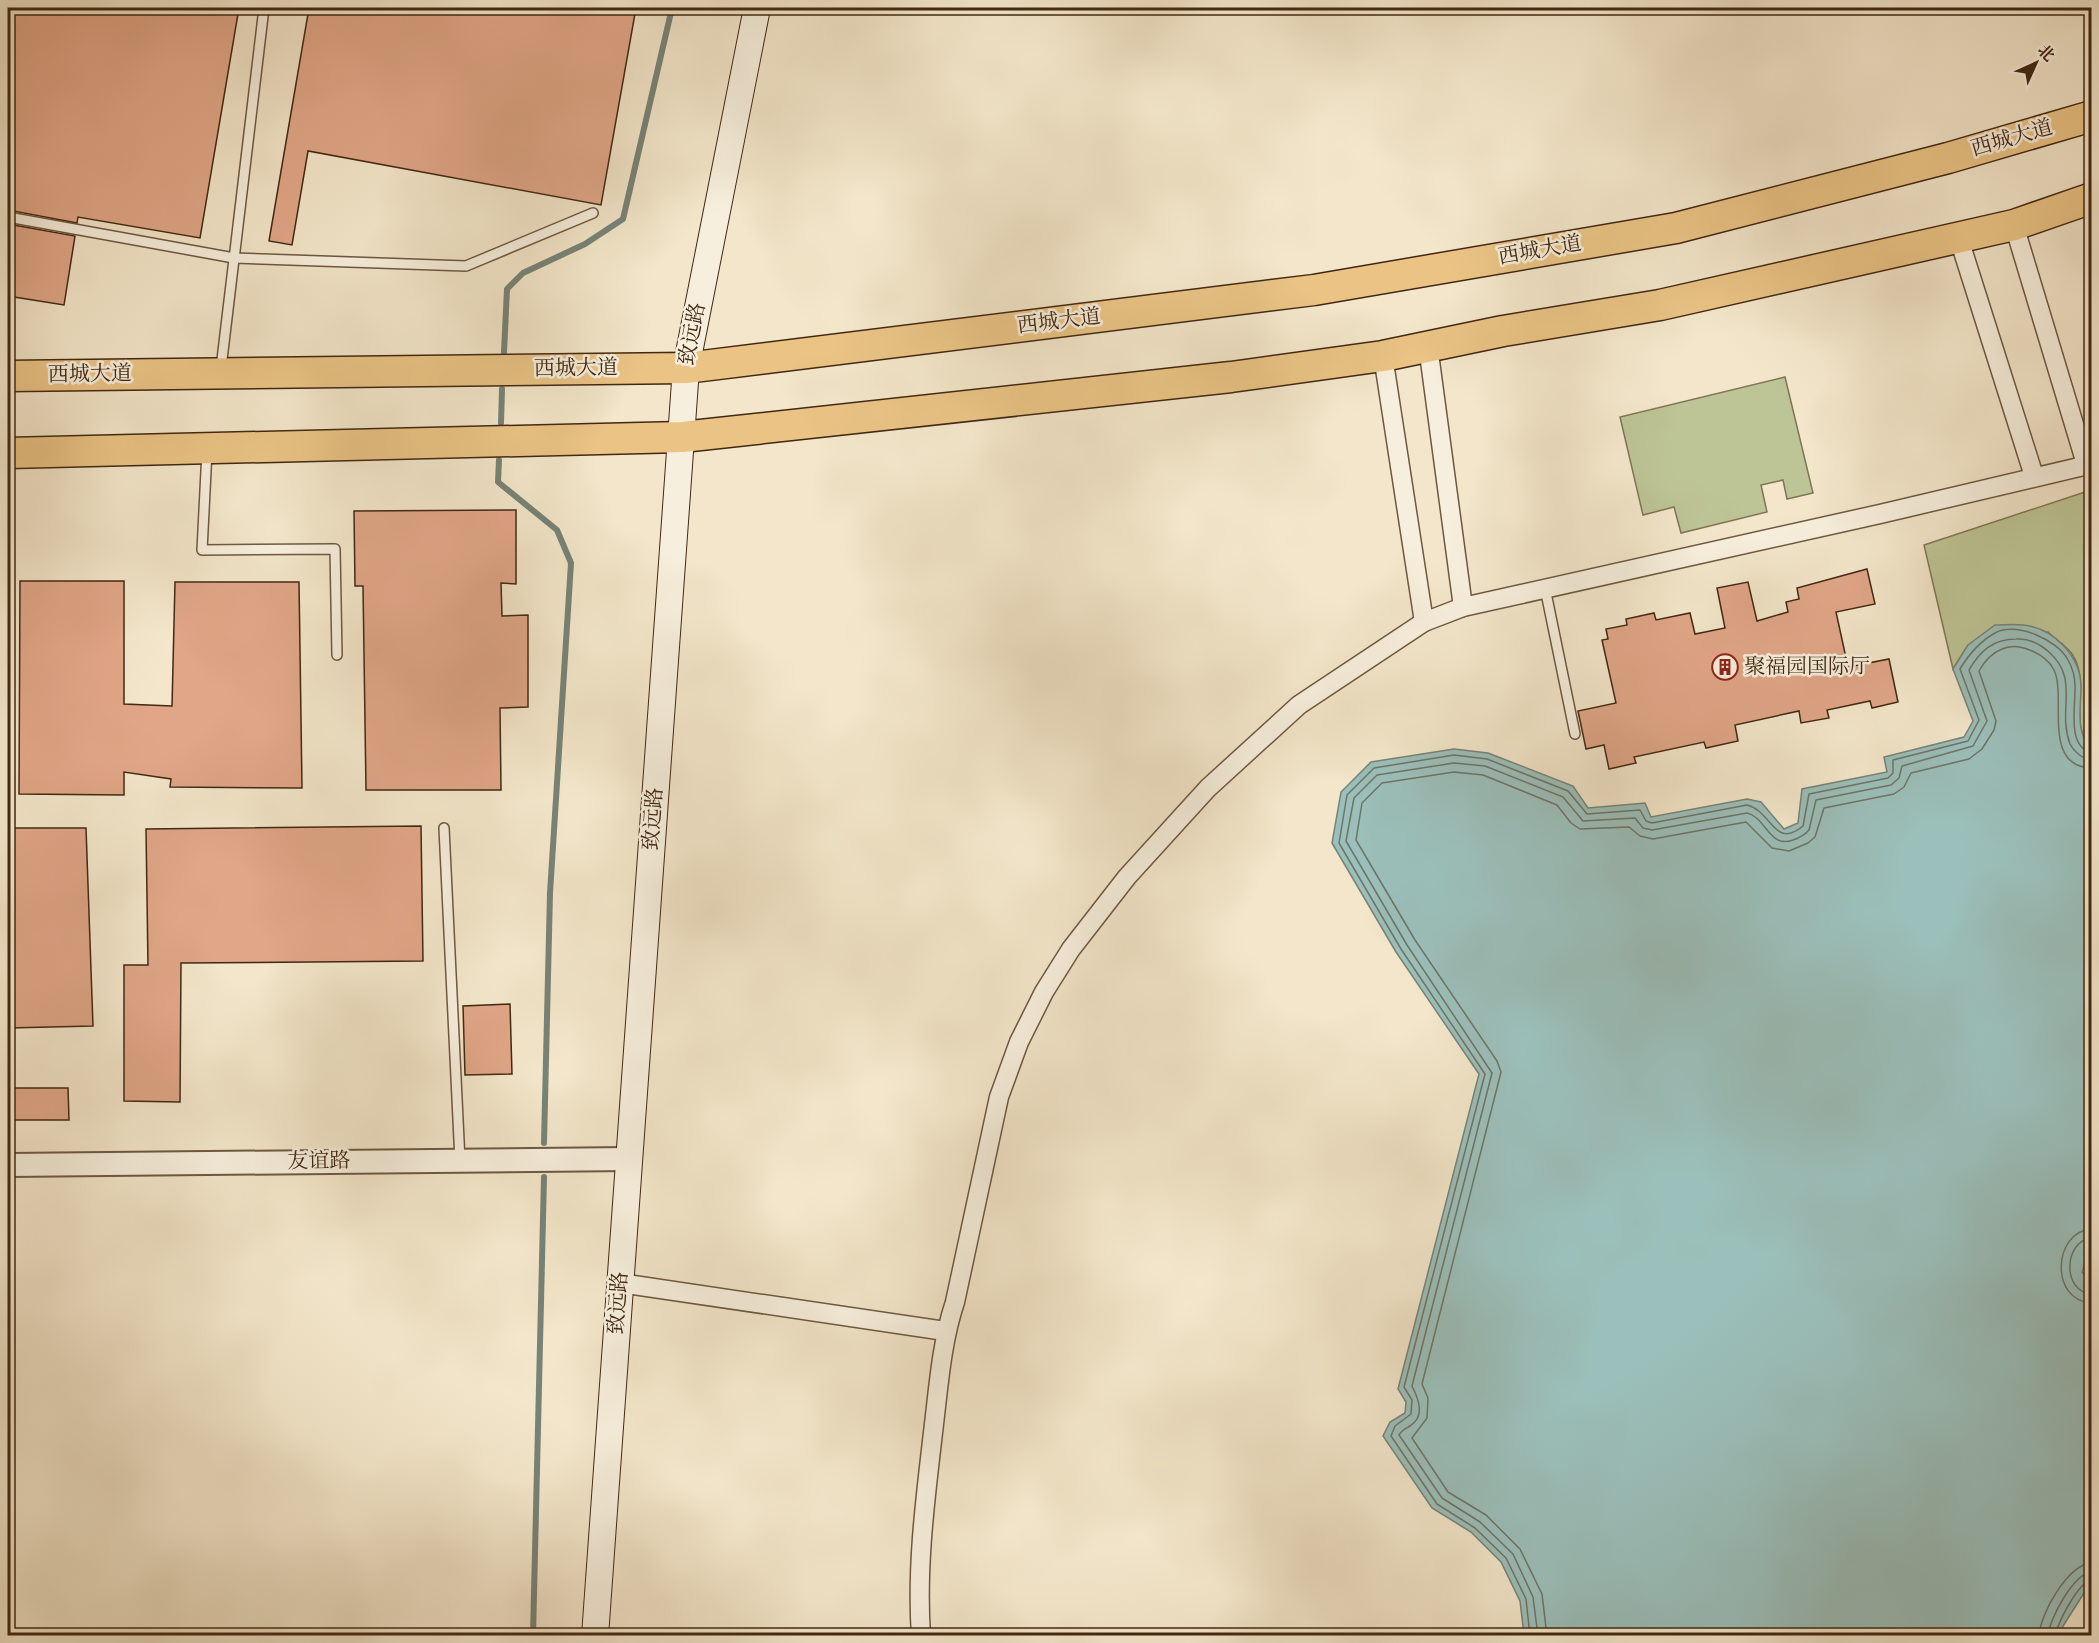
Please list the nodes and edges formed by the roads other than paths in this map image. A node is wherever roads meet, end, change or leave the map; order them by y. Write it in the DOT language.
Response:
graph roads {
  1 [pos="264,8"];
  2 [pos="757,8"];
  3 [pos="2091,116"];
  4 [pos="2091,198"];
  5 [pos="593,213"];
  6 [pos="8,216"];
  7 [pos="2014,225"];
  8 [pos="1959,239"];
  9 [pos="234,258"];
  10 [pos="1428,346"];
  11 [pos="1383,356"];
  12 [pos="686,368"];
  13 [pos="220,374"];
  14 [pos="8,376"];
  15 [pos="682,437"];
  16 [pos="207,449"];
  17 [pos="8,453"];
  18 [pos="2089,464"];
  19 [pos="2034,476"];
  20 [pos="1545,588"];
  21 [pos="1464,607"];
  22 [pos="1424,622"];
  23 [pos="336,655"];
  24 [pos="1575,734"];
  25 [pos="444,828"];
  26 [pos="630,1159"];
  27 [pos="460,1161"];
  28 [pos="8,1164"];
  29 [pos="621,1283"];
  30 [pos="945,1331"];
  31 [pos="595,1635"];
  32 [pos="921,1635"];
  1 -- 9 [label="lane"];
  2 -- 12 [label="main road, 致远路"];
  3 -- 12 [label="highway, 西城大道"];
  4 -- 7 [label="highway"];
  5 -- 9 [label="lane"];
  6 -- 9 [label="lane"];
  7 -- 8 [label="highway"];
  7 -- 18 [label="street"];
  8 -- 10 [label="highway"];
  8 -- 19 [label="street"];
  9 -- 13 [label="lane"];
  10 -- 11 [label="highway"];
  10 -- 21 [label="street"];
  11 -- 15 [label="highway"];
  11 -- 22 [label="street"];
  12 -- 13 [label="highway, 西城大道"];
  12 -- 15 [label="main road, 致远路"];
  13 -- 14 [label="highway, 西城大道"];
  15 -- 16 [label="highway"];
  15 -- 26 [label="main road, 致远路"];
  16 -- 17 [label="highway"];
  16 -- 23 [label="lane"];
  18 -- 19 [label="street"];
  19 -- 20 [label="street"];
  20 -- 21 [label="street"];
  20 -- 24 [label="lane"];
  21 -- 22 [label="street"];
  22 -- 30 [label="street"];
  25 -- 27 [label="lane"];
  26 -- 27 [label="street, 友谊路"];
  26 -- 29 [label="main road, 致远路"];
  27 -- 28 [label="street, 友谊路"];
  29 -- 30 [label="street"];
  29 -- 31 [label="main road, 致远路"];
  30 -- 32 [label="street"];
}
